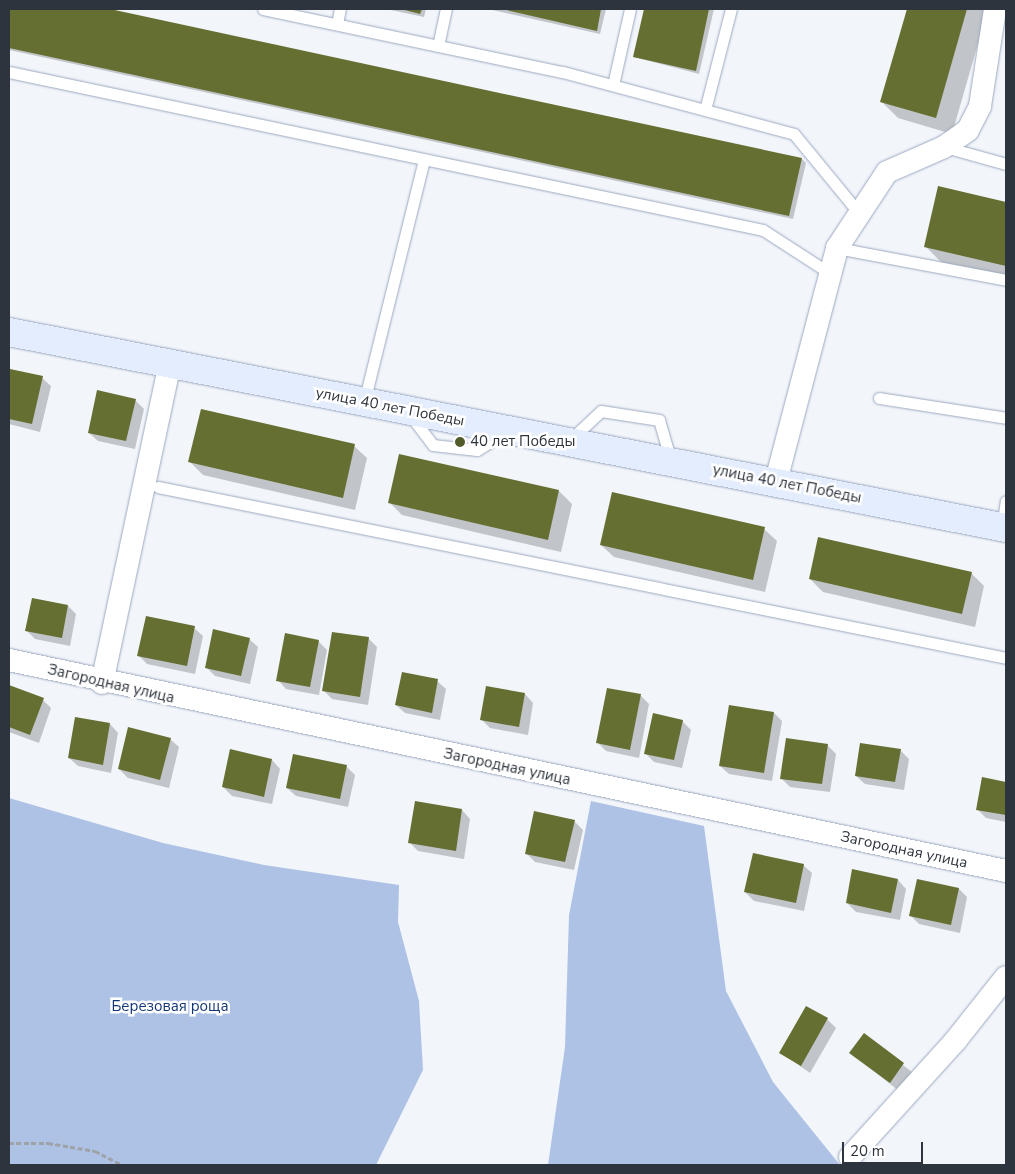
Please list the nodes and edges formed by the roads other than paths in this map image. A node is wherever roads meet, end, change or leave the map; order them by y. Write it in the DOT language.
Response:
graph roads {
  1 [pos="263,9"];
  2 [pos="340,9"];
  3 [pos="446,9"];
  4 [pos="630,9"];
  5 [pos="731,9"];
  6 [pos="995,9"];
  7 [pos="337,24"];
  8 [pos="438,46"];
  9 [pos="9,72"];
  10 [pos="613,85"];
  11 [pos="705,110"];
  12 [pos="944,147"];
  13 [pos="424,159"];
  14 [pos="1006,164"];
  15 [pos="858,212"];
  16 [pos="837,248"];
  17 [pos="831,274"];
  18 [pos="1006,280"];
  19 [pos="9,332"];
  20 [pos="170,364"];
  21 [pos="879,398"];
  22 [pos="364,402"];
  23 [pos="1006,418"];
  24 [pos="567,442"];
  25 [pos="672,462"];
  26 [pos="776,481"];
  27 [pos="158,487"];
  28 [pos="1006,501"];
  29 [pos="1004,528"];
  30 [pos="1006,658"];
  31 [pos="9,660"];
  32 [pos="102,683"];
  33 [pos="1006,871"];
  34 [pos="1006,977"];
  35 [pos="850,1157"];
  1 -- 7 [label="lane"];
  2 -- 7 [label="lane"];
  3 -- 8 [label="lane"];
  4 -- 10 [label="lane"];
  5 -- 11 [label="lane"];
  6 -- 12 [label="street"];
  7 -- 8 [label="lane"];
  8 -- 10 [label="lane"];
  9 -- 13 [label="lane"];
  10 -- 11 [label="lane"];
  11 -- 15 [label="lane"];
  12 -- 14 [label="lane"];
  12 -- 15 [label="street"];
  13 -- 17 [label="lane"];
  13 -- 22 [label="lane"];
  15 -- 16 [label="street"];
  16 -- 17 [label="street"];
  16 -- 18 [label="lane"];
  17 -- 26 [label="street"];
  19 -- 20 [label="street, улица 40 лет Победы"];
  20 -- 22 [label="street, улица 40 лет Победы"];
  20 -- 32 [label="street"];
  21 -- 23 [label="lane"];
  22 -- 24 [label="street, улица 40 лет Победы"];
  24 -- 25 [label="street, улица 40 лет Победы"];
  24 -- 25 [label="lane"];
  25 -- 26 [label="street, улица 40 лет Победы"];
  26 -- 29 [label="street, улица 40 лет Победы"];
  27 -- 30 [label="lane"];
  28 -- 29 [label="lane"];
  31 -- 32 [label="street, Загородная улица"];
  32 -- 33 [label="street, Загородная улица"];
  34 -- 35 [label="street"];
}
